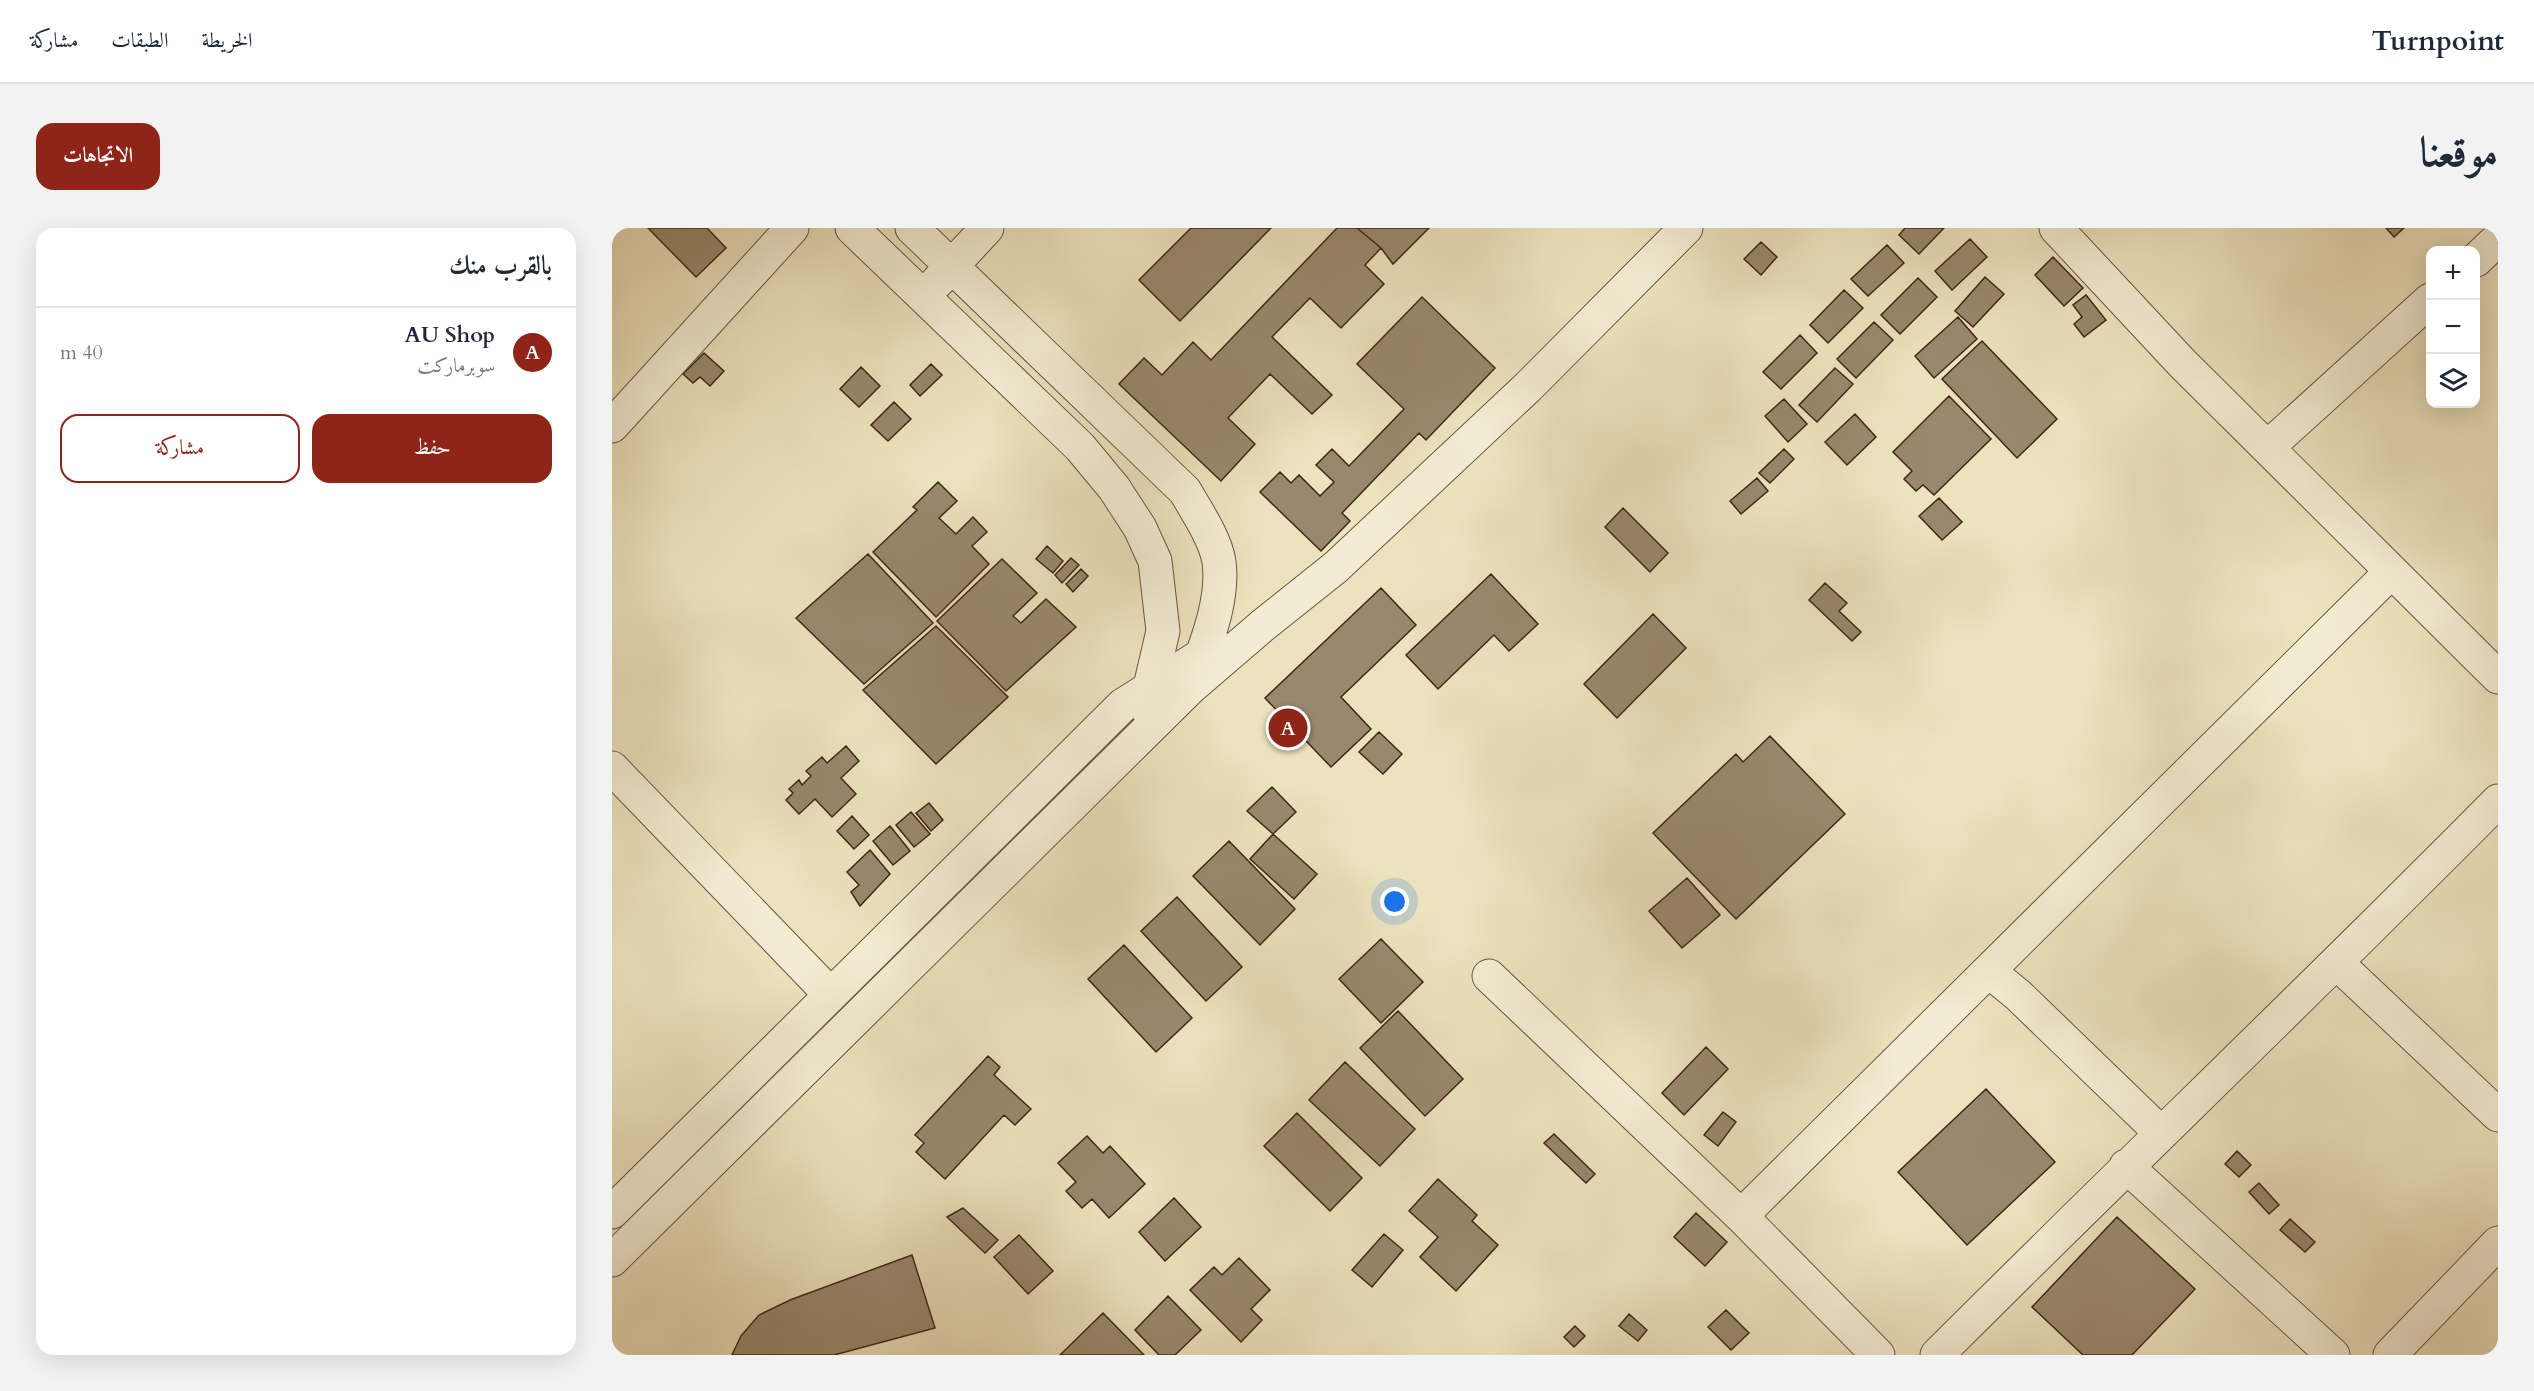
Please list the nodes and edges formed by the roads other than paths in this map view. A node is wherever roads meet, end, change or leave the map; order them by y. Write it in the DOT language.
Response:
graph roads {
  1 [pos="792,228"];
  2 [pos="852,228"];
  3 [pos="912,228"];
  4 [pos="987,228"];
  5 [pos="1686,228"];
  6 [pos="2056,228"];
  7 [pos="2498,239"];
  8 [pos="2480,255"];
  9 [pos="951,265"];
  10 [pos="923,297"];
  11 [pos="2426,304"];
  12 [pos="612,426"];
  13 [pos="2268,447"];
  14 [pos="2391,572"];
  15 [pos="1262,626"];
  16 [pos="1203,652"];
  17 [pos="2498,677"];
  18 [pos="1150,687"];
  19 [pos="1190,688"];
  20 [pos="1147,732"];
  21 [pos="612,768"];
  22 [pos="2498,801"];
  23 [pos="1019,806"];
  24 [pos="1046,832"];
  25 [pos="2338,964"];
  26 [pos="1990,972"];
  27 [pos="1489,976"];
  28 [pos="829,993"];
  29 [pos="2498,1115"];
  30 [pos="2161,1133"];
  31 [pos="2127,1166"];
  32 [pos="612,1212"];
  33 [pos="1741,1216"];
  34 [pos="2498,1244"];
  35 [pos="615,1251"];
  36 [pos="1878,1355"];
  37 [pos="1937,1355"];
  38 [pos="2333,1355"];
  39 [pos="2390,1355"];
  1 -- 12 [label="street"];
  2 -- 10 [label="street"];
  3 -- 9 [label="street"];
  4 -- 9 [label="street"];
  5 -- 15 [label="street"];
  6 -- 13 [label="street"];
  7 -- 8 [label="street"];
  9 -- 10 [label="street"];
  9 -- 16 [label="street"];
  10 -- 18 [label="street"];
  11 -- 13 [label="street"];
  13 -- 14 [label="street"];
  14 -- 17 [label="street"];
  14 -- 26 [label="street"];
  15 -- 16 [label="street"];
  15 -- 19 [label="street"];
  16 -- 18 [label="street"];
  16 -- 19 [label="street"];
  18 -- 20 [label="street"];
  18 -- 23 [label="street"];
  19 -- 20 [label="street"];
  20 -- 24 [label="street"];
  21 -- 28 [label="street"];
  22 -- 25 [label="street"];
  23 -- 24 [label="street"];
  23 -- 28 [label="street"];
  24 -- 35 [label="street"];
  25 -- 29 [label="street"];
  25 -- 30 [label="street"];
  26 -- 30 [label="street"];
  26 -- 33 [label="street"];
  27 -- 33 [label="street"];
  28 -- 32 [label="street"];
  30 -- 31 [label="street"];
  31 -- 37 [label="street"];
  31 -- 38 [label="street"];
  33 -- 36 [label="street"];
  34 -- 39 [label="street"];
}
